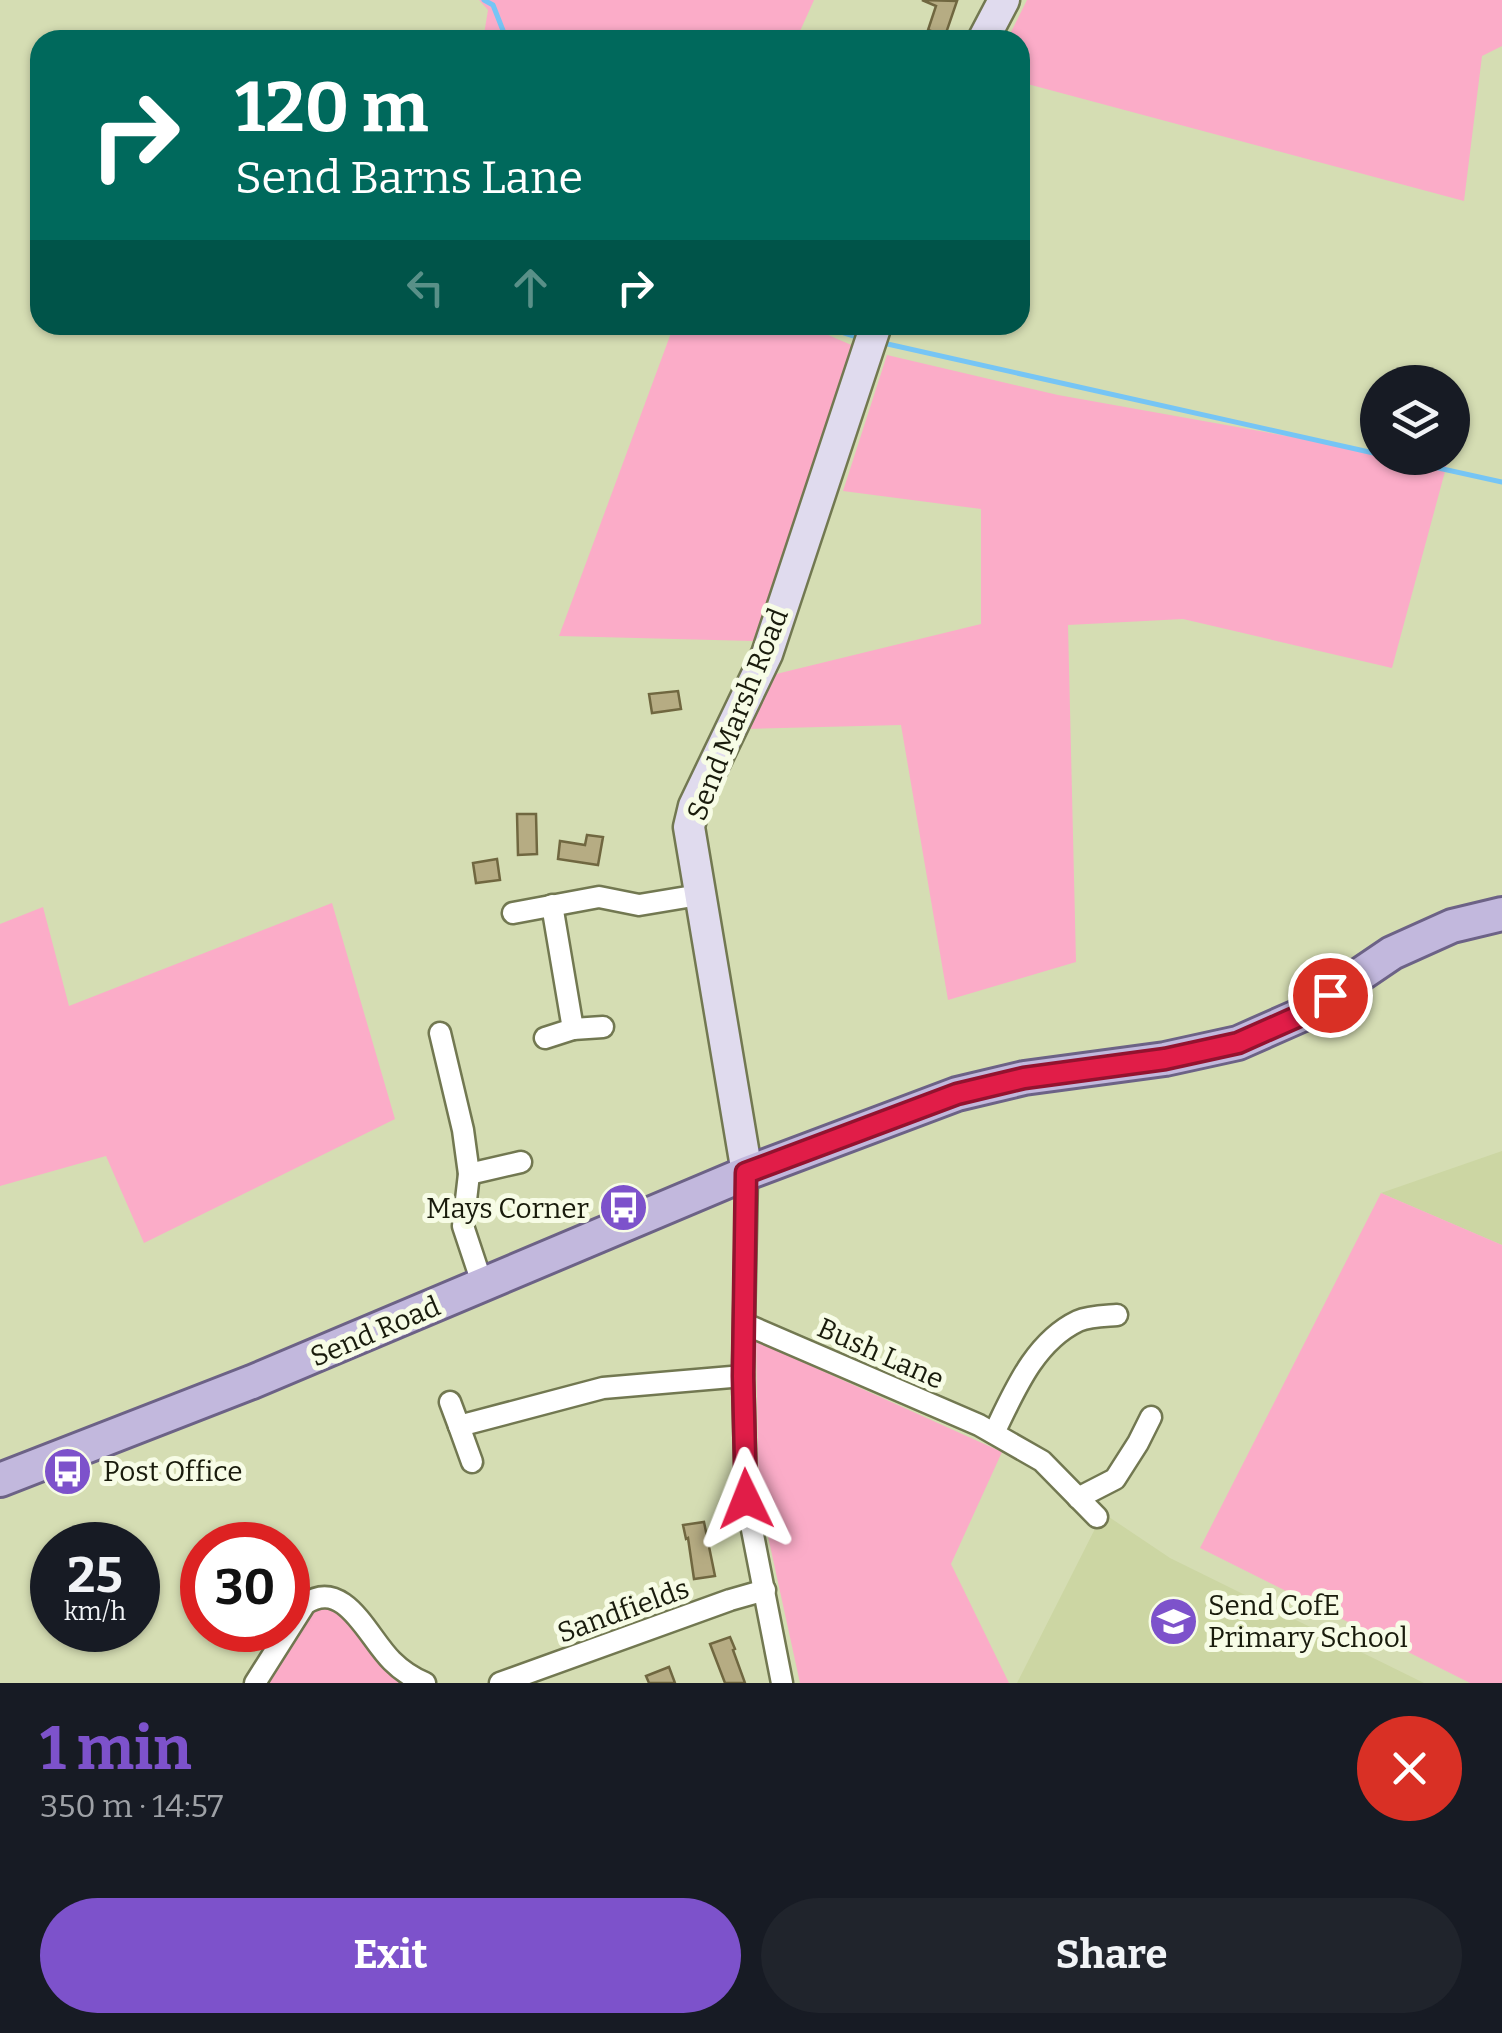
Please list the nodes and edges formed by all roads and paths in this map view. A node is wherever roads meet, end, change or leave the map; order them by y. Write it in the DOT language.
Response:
graph roads {
  1 [pos="1004,0"];
  2 [pos="989,30"];
  3 [pos="873,335"];
  4 [pos="699,895"];
  5 [pos="552,905"];
  6 [pos="513,913"];
  7 [pos="1502,914"];
  8 [pos="604,1028"];
  9 [pos="573,1029"];
  10 [pos="440,1033"];
  11 [pos="545,1038"];
  12 [pos="521,1162"];
  13 [pos="746,1173"];
  14 [pos="469,1174"];
  15 [pos="483,1286"];
  16 [pos="1117,1314"];
  17 [pos="744,1324"];
  18 [pos="743,1376"];
  19 [pos="450,1402"];
  20 [pos="1150,1417"];
  21 [pos="459,1426"];
  22 [pos="994,1433"];
  23 [pos="472,1462"];
  24 [pos="0,1480"];
  25 [pos="1078,1498"];
  26 [pos="1097,1517"];
  27 [pos="765,1590"];
  28 [pos="255,1683"];
  29 [pos="425,1683"];
  30 [pos="500,1683"];
  31 [pos="782,1683"];
  1 -- 2 [label="main road"];
  3 -- 4 [label="main road, Send Marsh Road"];
  4 -- 5 [label="street"];
  4 -- 13 [label="main road, Send Marsh Road"];
  5 -- 6 [label="street"];
  5 -- 9 [label="street"];
  7 -- 13 [label="main road, Send Road"];
  8 -- 9 [label="street"];
  9 -- 11 [label="street"];
  10 -- 14 [label="street"];
  12 -- 14 [label="street"];
  13 -- 15 [label="main road, Send Road"];
  13 -- 17 [label="street"];
  14 -- 15 [label="street"];
  15 -- 24 [label="main road, Send Road"];
  16 -- 22 [label="street"];
  17 -- 18 [label="street"];
  17 -- 22 [label="street, Bush Lane"];
  18 -- 21 [label="street"];
  18 -- 27 [label="street"];
  19 -- 21 [label="street"];
  20 -- 25 [label="street"];
  21 -- 23 [label="street"];
  22 -- 25 [label="street, Bush Lane"];
  25 -- 26 [label="street, Bush Lane"];
  27 -- 30 [label="street, Sandfields"];
  27 -- 31 [label="street"];
  28 -- 29 [label="street"];
}
